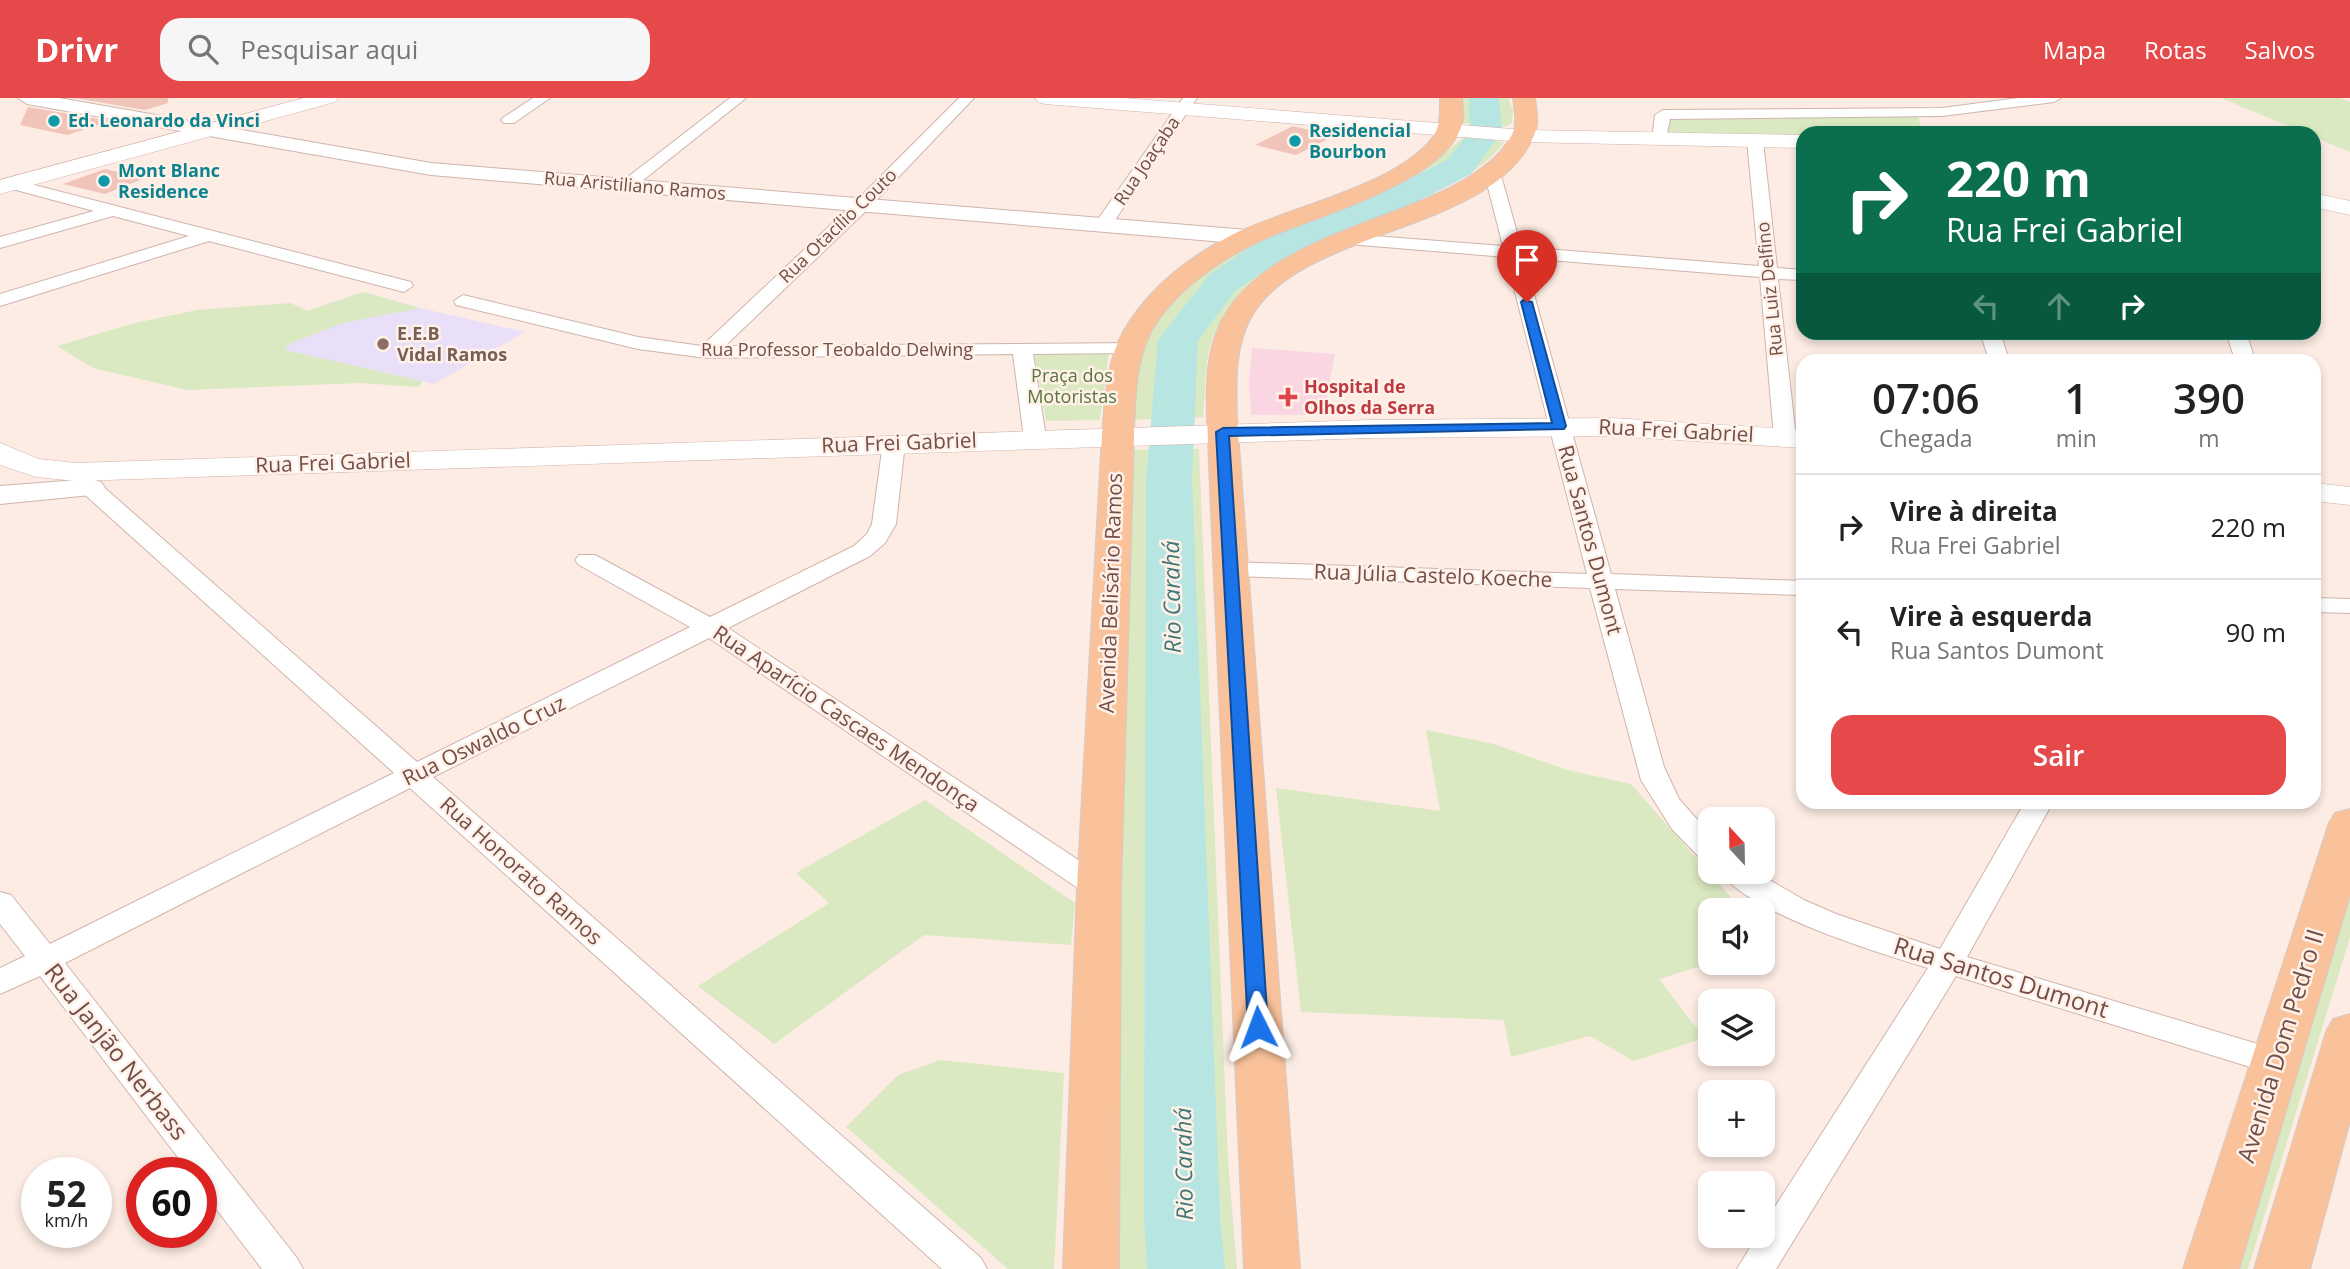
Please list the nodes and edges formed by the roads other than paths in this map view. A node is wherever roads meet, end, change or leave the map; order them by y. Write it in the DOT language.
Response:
graph roads {
  1 [pos="27,98"];
  2 [pos="328,98"];
  3 [pos="543,98"];
  4 [pos="739,98"];
  5 [pos="967,98"];
  6 [pos="1045,98"];
  7 [pos="1451,98"];
  8 [pos="1524,98"];
  9 [pos="2054,98"];
  10 [pos="1186,103"];
  11 [pos="1918,105"];
  12 [pos="509,120"];
  13 [pos="1925,126"];
  14 [pos="209,130"];
  15 [pos="1459,131"];
  16 [pos="1516,135"];
  17 [pos="1660,140"];
  18 [pos="1755,141"];
  19 [pos="1796,142"];
  20 [pos="1492,172"];
  21 [pos="6,185"];
  22 [pos="626,186"];
  23 [pos="2321,202"];
  24 [pos="862,205"];
  25 [pos="2350,208"];
  26 [pos="113,210"];
  27 [pos="1103,225"];
  28 [pos="209,235"];
  29 [pos="1248,237"];
  30 [pos="1348,239"];
  31 [pos="0,243"];
  32 [pos="1513,252"];
  33 [pos="1769,272"];
  34 [pos="1796,274"];
  35 [pos="404,286"];
  36 [pos="0,300"];
  37 [pos="463,301"];
  38 [pos="1132,347"];
  39 [pos="1022,349"];
  40 [pos="707,352"];
  41 [pos="1559,426"];
  42 [pos="1212,432"];
  43 [pos="1128,435"];
  44 [pos="1035,438"];
  45 [pos="1794,438"];
  46 [pos="894,443"];
  47 [pos="5,464"];
  48 [pos="83,480"];
  49 [pos="2321,493"];
  50 [pos="0,495"];
  51 [pos="2350,496"];
  52 [pos="587,560"];
  53 [pos="1231,569"];
  54 [pos="1601,582"];
  55 [pos="1796,588"];
  56 [pos="2321,605"];
  57 [pos="2350,606"];
  58 [pos="711,628"];
  59 [pos="414,776"];
  60 [pos="2035,809"];
  61 [pos="2350,823"];
  62 [pos="1698,839"];
  63 [pos="1756,884"];
  64 [pos="1099,888"];
  65 [pos="0,902"];
  66 [pos="44,960"];
  67 [pos="1948,962"];
  68 [pos="0,982"];
  69 [pos="2350,1032"];
  70 [pos="2276,1062"];
  71 [pos="2338,1118"];
  72 [pos="284,1269"];
  73 [pos="968,1269"];
  74 [pos="1091,1269"];
  75 [pos="1272,1269"];
  76 [pos="1756,1269"];
  77 [pos="2211,1269"];
  78 [pos="2282,1269"];
  1 -- 14 [label="street, Rua Aristiliano Ramos"];
  2 -- 14 [label="main road"];
  3 -- 12 [label="street"];
  4 -- 22 [label="street"];
  5 -- 24 [label="street, Rua Otacílio Couto"];
  6 -- 10 [label="main road"];
  7 -- 15 [label="main road"];
  8 -- 16 [label="main road"];
  9 -- 11 [label="street"];
  10 -- 15 [label="main road"];
  10 -- 27 [label="street, Rua Joaçaba"];
  11 -- 13 [label="street"];
  11 -- 17 [label="street"];
  14 -- 21 [label="main road"];
  14 -- 22 [label="street, Rua Aristiliano Ramos"];
  15 -- 16 [label="main road"];
  15 -- 29 [label="main road, Avenida Belisário Ramos"];
  16 -- 17 [label="main road"];
  16 -- 20 [label="main road"];
  17 -- 18 [label="main road"];
  18 -- 19 [label="main road"];
  18 -- 33 [label="street, Rua Luiz Delfino"];
  20 -- 30 [label="main road"];
  20 -- 32 [label="street, Rua Santos Dumont"];
  21 -- 26 [label="street"];
  22 -- 24 [label="street, Rua Aristiliano Ramos"];
  23 -- 25 [label="main road"];
  24 -- 27 [label="street, Rua Aristiliano Ramos"];
  24 -- 40 [label="street, Rua Otacílio Couto"];
  26 -- 28 [label="street"];
  26 -- 31 [label="street"];
  27 -- 29 [label="street, Rua Aristiliano Ramos"];
  28 -- 35 [label="street"];
  28 -- 36 [label="street"];
  29 -- 38 [label="main road, Avenida Belisário Ramos"];
  30 -- 32 [label="street"];
  30 -- 42 [label="main road"];
  32 -- 33 [label="street"];
  32 -- 41 [label="street, Rua Santos Dumont"];
  33 -- 34 [label="street"];
  33 -- 45 [label="street, Rua Luiz Delfino"];
  37 -- 40 [label="street, Rua Professor Teobaldo Delwing"];
  38 -- 39 [label="street, Rua Professor Teobaldo Delwing"];
  38 -- 43 [label="main road, Avenida Belisário Ramos"];
  39 -- 40 [label="street, Rua Professor Teobaldo Delwing"];
  39 -- 44 [label="street"];
  41 -- 42 [label="main road, Rua Frei Gabriel"];
  41 -- 45 [label="main road, Rua Frei Gabriel"];
  41 -- 54 [label="street, Rua Santos Dumont"];
  42 -- 43 [label="main road, Rua Frei Gabriel"];
  42 -- 53 [label="main road"];
  43 -- 44 [label="main road, Rua Frei Gabriel"];
  43 -- 64 [label="main road, Avenida Belisário Ramos"];
  44 -- 46 [label="main road, Rua Frei Gabriel"];
  46 -- 48 [label="main road, Rua Frei Gabriel"];
  46 -- 58 [label="street, Rua Oswaldo Cruz"];
  47 -- 48 [label="main road, Rua Frei Gabriel"];
  48 -- 50 [label="street"];
  48 -- 59 [label="street, Rua Honorato Ramos"];
  49 -- 51 [label="main road"];
  52 -- 58 [label="street, Rua Aparício Cascaes Mendonça"];
  53 -- 54 [label="street, Rua Júlia Castelo Koeche"];
  53 -- 75 [label="main road"];
  54 -- 55 [label="street, Rua Júlia Castelo Koeche"];
  54 -- 62 [label="street, Rua Santos Dumont"];
  56 -- 57 [label="street"];
  58 -- 59 [label="street, Rua Oswaldo Cruz"];
  58 -- 64 [label="street, Rua Aparício Cascaes Mendonça"];
  59 -- 66 [label="street, Rua Oswaldo Cruz"];
  59 -- 73 [label="street, Rua Honorato Ramos"];
  60 -- 67 [label="street"];
  61 -- 70 [label="main road, Avenida Dom Pedro II"];
  63 -- 67 [label="street, Rua Santos Dumont"];
  64 -- 74 [label="main road, Avenida Belisário Ramos"];
  65 -- 66 [label="street, Rua Janjão Nerbass"];
  66 -- 68 [label="street, Rua Oswaldo Cruz"];
  66 -- 72 [label="street, Rua Janjão Nerbass"];
  67 -- 70 [label="street, Rua Santos Dumont"];
  67 -- 76 [label="street"];
  69 -- 71 [label="main road"];
  70 -- 77 [label="main road, Avenida Dom Pedro II"];
  71 -- 78 [label="main road"];
}
